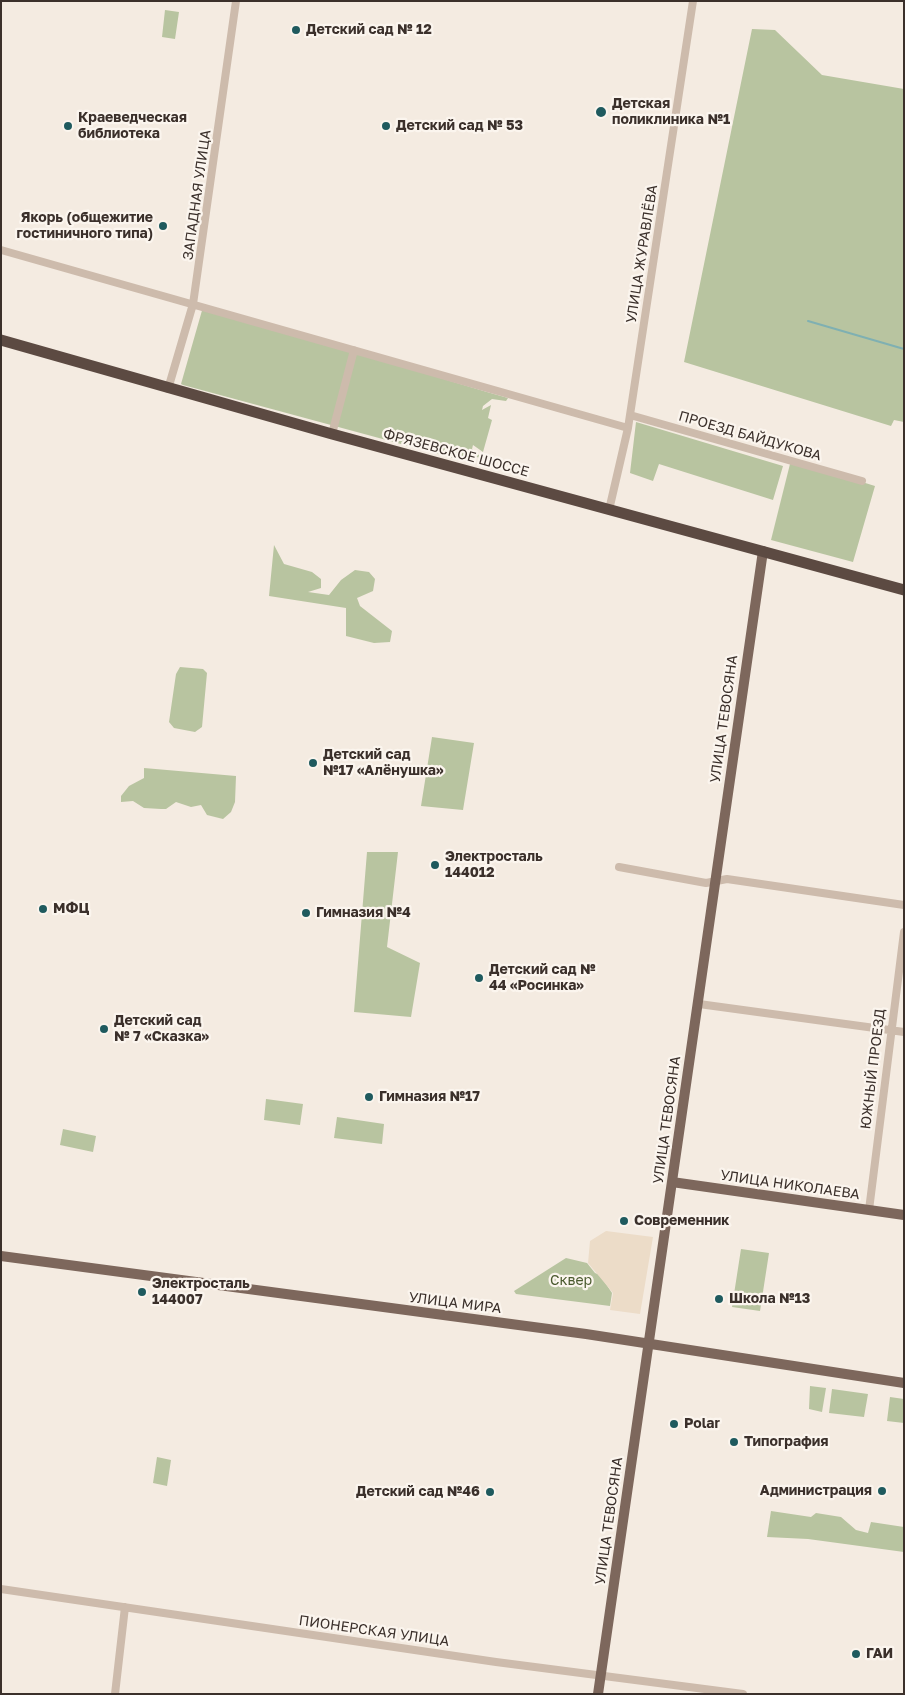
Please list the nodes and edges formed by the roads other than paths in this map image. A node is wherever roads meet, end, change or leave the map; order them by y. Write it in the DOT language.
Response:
graph roads {
  1 [pos="236,1"];
  2 [pos="693,1"];
  3 [pos="1,250"];
  4 [pos="193,304"];
  5 [pos="1,340"];
  6 [pos="354,350"];
  7 [pos="168,389"];
  8 [pos="630,415"];
  9 [pos="628,428"];
  10 [pos="332,434"];
  11 [pos="862,482"];
  12 [pos="610,510"];
  13 [pos="763,551"];
  14 [pos="904,590"];
  15 [pos="619,867"];
  16 [pos="714,882"];
  17 [pos="904,905"];
  18 [pos="904,932"];
  19 [pos="698,1004"];
  20 [pos="890,1030"];
  21 [pos="904,1032"];
  22 [pos="672,1182"];
  23 [pos="869,1210"];
  24 [pos="904,1215"];
  25 [pos="1,1256"];
  26 [pos="647,1344"];
  27 [pos="904,1383"];
  28 [pos="1,1589"];
  29 [pos="125,1608"];
  30 [pos="600,1676"];
  31 [pos="115,1694"];
  32 [pos="598,1694"];
  33 [pos="743,1694"];
  1 -- 4 [label="street, ЗАПАДНАЯ УЛИЦА"];
  2 -- 8 [label="street, УЛИЦА ЖУРАВЛЁВА"];
  3 -- 4 [label="street"];
  4 -- 6 [label="street"];
  4 -- 7 [label="street, ЗАПАДНАЯ УЛИЦА"];
  5 -- 7 [label="highway, ФРЯЗЕВСКОЕ ШОССЕ"];
  6 -- 9 [label="street"];
  6 -- 10 [label="street"];
  7 -- 10 [label="highway, ФРЯЗЕВСКОЕ ШОССЕ"];
  8 -- 9 [label="street, УЛИЦА ЖУРАВЛЁВА"];
  8 -- 11 [label="street, ПРОЕЗД БАЙДУКОВА"];
  9 -- 12 [label="street, УЛИЦА ЖУРАВЛЁВА"];
  10 -- 12 [label="highway, ФРЯЗЕВСКОЕ ШОССЕ"];
  12 -- 13 [label="highway, ФРЯЗЕВСКОЕ ШОССЕ"];
  13 -- 14 [label="highway, ФРЯЗЕВСКОЕ ШОССЕ"];
  13 -- 16 [label="main road, УЛИЦА ТЕВОСЯНА"];
  15 -- 16 [label="street"];
  16 -- 17 [label="street"];
  16 -- 19 [label="main road, УЛИЦА ТЕВОСЯНА"];
  18 -- 20 [label="street, ЮЖНЫЙ ПРОЕЗД"];
  19 -- 20 [label="street"];
  19 -- 22 [label="main road, УЛИЦА ТЕВОСЯНА"];
  20 -- 21 [label="street"];
  20 -- 23 [label="street, ЮЖНЫЙ ПРОЕЗД"];
  22 -- 23 [label="main road, УЛИЦА НИКОЛАЕВА"];
  22 -- 26 [label="main road, УЛИЦА ТЕВОСЯНА"];
  23 -- 24 [label="main road, УЛИЦА НИКОЛАЕВА"];
  25 -- 26 [label="main road, УЛИЦА МИРА"];
  26 -- 27 [label="main road, УЛИЦА МИРА"];
  26 -- 30 [label="main road, УЛИЦА ТЕВОСЯНА"];
  28 -- 29 [label="street, ПИОНЕРСКАЯ УЛИЦА"];
  29 -- 30 [label="street, ПИОНЕРСКАЯ УЛИЦА"];
  29 -- 31 [label="street"];
  30 -- 32 [label="main road, УЛИЦА ТЕВОСЯНА"];
  30 -- 33 [label="street, ПИОНЕРСКАЯ УЛИЦА"];
}
